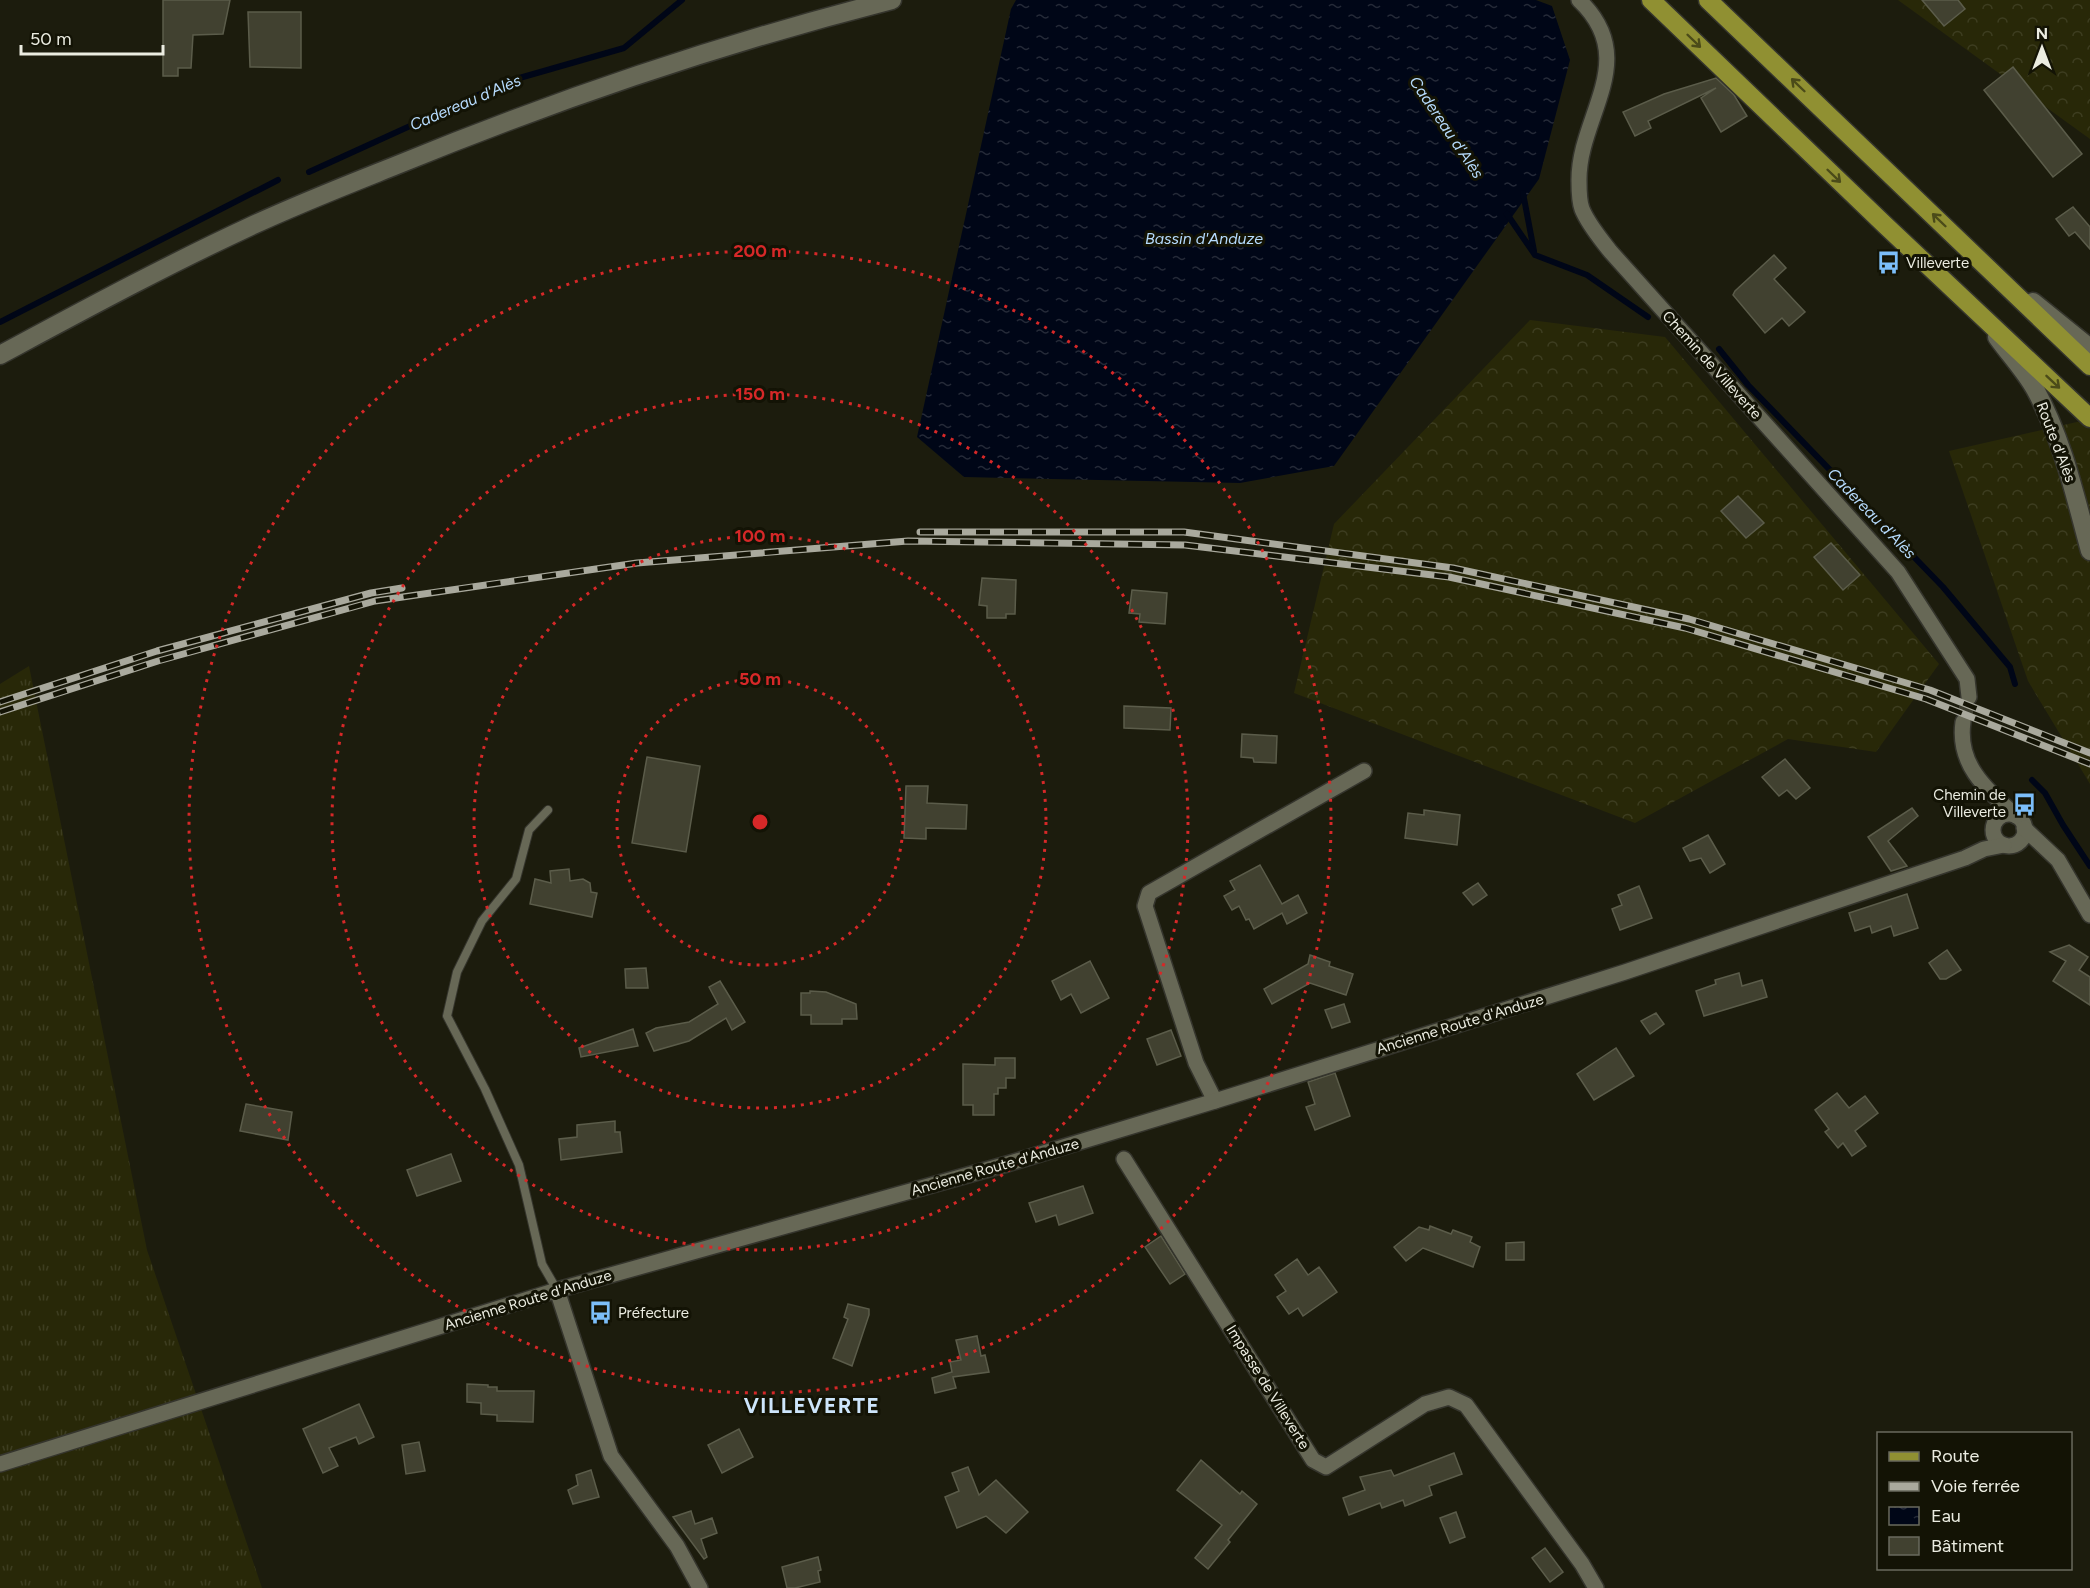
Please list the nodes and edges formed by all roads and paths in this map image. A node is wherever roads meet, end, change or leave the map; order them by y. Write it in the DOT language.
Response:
graph roads {
  1 [pos="892,0"];
  2 [pos="1579,0"];
  3 [pos="1651,0"];
  4 [pos="1708,0"];
  5 [pos="1982,260"];
  6 [pos="1979,314"];
  7 [pos="2090,348"];
  8 [pos="0,355"];
  9 [pos="2090,366"];
  10 [pos="2090,418"];
  11 [pos="2090,551"];
  12 [pos="1969,697"];
  13 [pos="1963,722"];
  14 [pos="1364,771"];
  15 [pos="1986,787"];
  16 [pos="548,810"];
  17 [pos="2009,831"];
  18 [pos="2090,915"];
  19 [pos="1215,1101"];
  20 [pos="1124,1159"];
  21 [pos="557,1290"];
  22 [pos="0,1464"];
  23 [pos="700,1588"];
  24 [pos="1596,1588"];
  1 -- 8 [label="main road"];
  2 -- 12 [label="street, Chemin de Villeverte"];
  3 -- 6 [label="main road, one-way"];
  5 -- 4 [label="main road, one-way"];
  5 -- 7 [label="main road"];
  5 -- 9 [label="main road"];
  6 -- 10 [label="main road, one-way"];
  6 -- 11 [label="main road, Route d'Alès"];
  13 -- 15 [label="street"];
  14 -- 19 [label="street"];
  15 -- 17 [label="street"];
  15 -- 17 [label="street"];
  16 -- 21 [label="lane"];
  17 -- 18 [label="street"];
  17 -- 19 [label="street, Ancienne Route d'Anduze"];
  19 -- 21 [label="street, Ancienne Route d'Anduze"];
  20 -- 24 [label="street, Impasse de Villeverte"];
  21 -- 22 [label="street, Ancienne Route d'Anduze"];
  21 -- 23 [label="street"];
}
